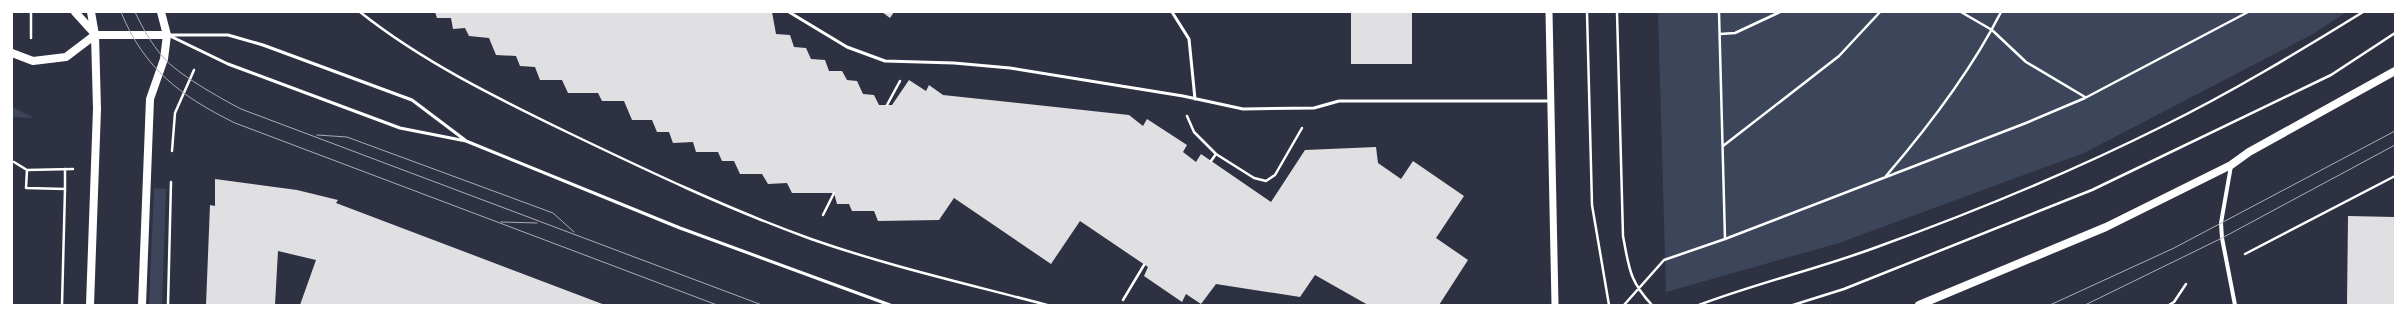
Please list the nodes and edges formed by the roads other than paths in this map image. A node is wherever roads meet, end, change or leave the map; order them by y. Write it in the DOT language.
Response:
graph roads {
  1 [pos="75,12"];
  2 [pos="92,12"];
  3 [pos="161,12"];
  4 [pos="790,12"];
  5 [pos="1172,12"];
  6 [pos="1549,12"];
  7 [pos="95,35"];
  8 [pos="167,35"];
  9 [pos="12,53"];
  10 [pos="2395,71"];
  11 [pos="1195,99"];
  12 [pos="1549,102"];
  13 [pos="466,141"];
  14 [pos="2231,165"];
  15 [pos="90,305"];
  16 [pos="142,305"];
  17 [pos="890,305"];
  18 [pos="1555,305"];
  19 [pos="1919,305"];
  20 [pos="2235,305"];
  1 -- 7 [label="main road"];
  2 -- 7 [label="main road"];
  3 -- 8 [label="main road"];
  4 -- 11 [label="lane"];
  5 -- 11 [label="lane"];
  6 -- 12 [label="street"];
  7 -- 8 [label="main road"];
  7 -- 9 [label="main road"];
  7 -- 15 [label="main road"];
  8 -- 13 [label="lane"];
  8 -- 13 [label="lane"];
  8 -- 16 [label="main road"];
  10 -- 14 [label="main road"];
  11 -- 12 [label="lane"];
  12 -- 18 [label="street"];
  13 -- 17 [label="lane"];
  14 -- 19 [label="main road"];
  14 -- 20 [label="street"];
}
